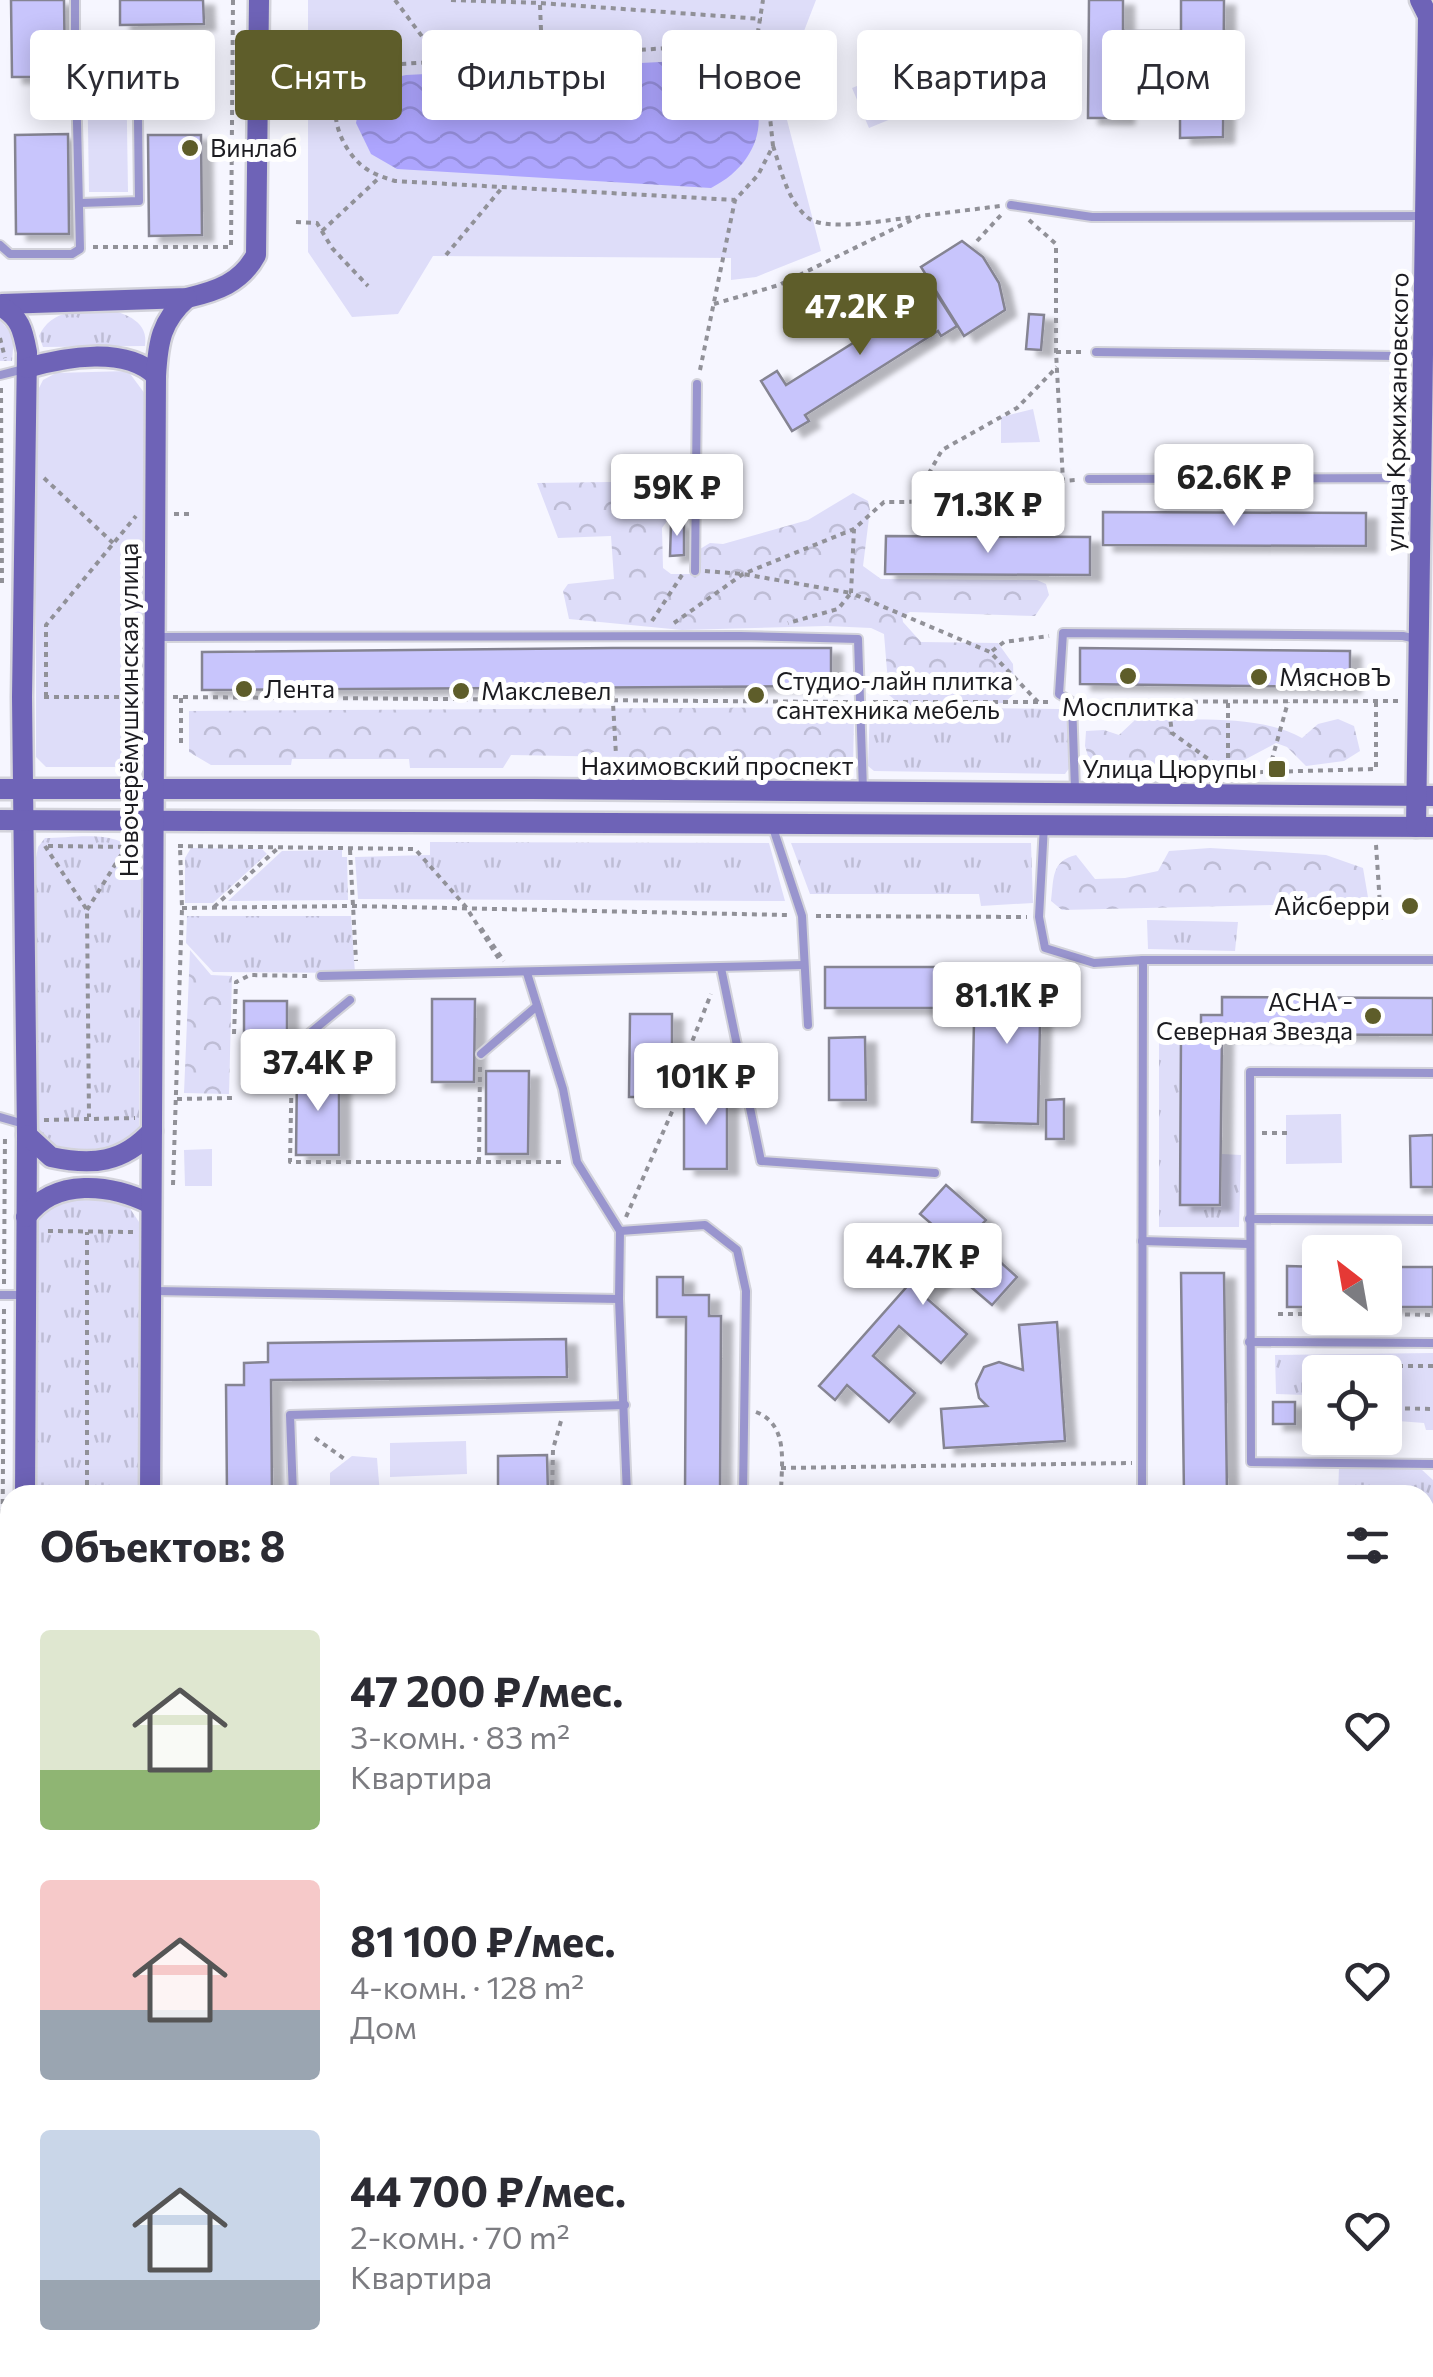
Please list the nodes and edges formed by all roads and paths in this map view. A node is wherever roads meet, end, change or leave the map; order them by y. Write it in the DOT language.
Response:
graph roads {
  1 [pos="75,0"];
  2 [pos="233,0"];
  3 [pos="259,0"];
  4 [pos="395,0"];
  5 [pos="451,0"];
  6 [pos="763,0"];
  7 [pos="1420,0"];
  8 [pos="540,1"];
  9 [pos="762,19"];
  10 [pos="75,30"];
  11 [pos="541,30"];
  12 [pos="760,30"];
  13 [pos="422,36"];
  14 [pos="422,63"];
  15 [pos="77,120"];
  16 [pos="138,120"];
  17 [pos="770,120"];
  18 [pos="772,146"];
  19 [pos="380,177"];
  20 [pos="502,188"];
  21 [pos="735,200"];
  22 [pos="80,203"];
  23 [pos="1011,205"];
  24 [pos="920,216"];
  25 [pos="1425,216"];
  26 [pos="296,222"];
  27 [pos="322,231"];
  28 [pos="978,241"];
  29 [pos="0,245"];
  30 [pos="80,248"];
  31 [pos="446,255"];
  32 [pos="368,286"];
  33 [pos="188,298"];
  34 [pos="714,304"];
  35 [pos="0,305"];
  36 [pos="0,338"];
  37 [pos="1056,352"];
  38 [pos="1096,352"];
  39 [pos="1423,353"];
  40 [pos="5,363"];
  41 [pos="1057,367"];
  42 [pos="27,368"];
  43 [pos="0,376"];
  44 [pos="156,376"];
  45 [pos="697,384"];
  46 [pos="1,388"];
  47 [pos="0,396"];
  48 [pos="40,475"];
  49 [pos="1090,480"];
  50 [pos="1063,481"];
  51 [pos="1422,483"];
  52 [pos="914,501"];
  53 [pos="145,513"];
  54 [pos="170,514"];
  55 [pos="189,514"];
  56 [pos="854,529"];
  57 [pos="113,544"];
  58 [pos="685,571"];
  59 [pos="695,571"];
  60 [pos="743,574"];
  61 [pos="2,586"];
  62 [pos="851,594"];
  63 [pos="838,610"];
  64 [pos="1063,633"];
  65 [pos="642,637"];
  66 [pos="654,637"];
  67 [pos="154,638"];
  68 [pos="1419,640"];
  69 [pos="990,652"];
  70 [pos="612,686"];
  71 [pos="142,697"];
  72 [pos="169,697"];
  73 [pos="181,697"];
  74 [pos="34,698"];
  75 [pos="46,698"];
  76 [pos="614,700"];
  77 [pos="860,702"];
  78 [pos="1038,702"];
  79 [pos="1072,702"];
  80 [pos="1168,702"];
  81 [pos="1228,702"];
  82 [pos="1288,702"];
  83 [pos="1426,723"];
  84 [pos="181,748"];
  85 [pos="616,755"];
  86 [pos="1268,772"];
  87 [pos="1228,773"];
  88 [pos="22,789"];
  89 [pos="153,789"];
  90 [pos="0,790"];
  91 [pos="863,792"];
  92 [pos="1075,794"];
  93 [pos="1425,796"];
  94 [pos="0,820"];
  95 [pos="22,820"];
  96 [pos="153,821"];
  97 [pos="772,823"];
  98 [pos="1044,825"];
  99 [pos="1425,827"];
  100 [pos="1376,845"];
  101 [pos="38,846"];
  102 [pos="45,846"];
  103 [pos="180,846"];
  104 [pos="169,847"];
  105 [pos="279,847"];
  106 [pos="350,848"];
  107 [pos="352,906"];
  108 [pos="214,907"];
  109 [pos="466,907"];
  110 [pos="182,908"];
  111 [pos="87,910"];
  112 [pos="802,916"];
  113 [pos="1039,917"];
  114 [pos="1381,920"];
  115 [pos="1143,960"];
  116 [pos="1433,960"];
  117 [pos="802,965"];
  118 [pos="721,968"];
  119 [pos="510,973"];
  120 [pos="527,973"];
  121 [pos="357,975"];
  122 [pos="321,976"];
  123 [pos="350,1000"];
  124 [pos="537,1006"];
  125 [pos="808,1025"];
  126 [pos="234,1034"];
  127 [pos="293,1047"];
  128 [pos="481,1054"];
  129 [pos="1433,1073"];
  130 [pos="232,1098"];
  131 [pos="177,1099"];
  132 [pos="89,1117"];
  133 [pos="3,1118"];
  134 [pos="147,1125"];
  135 [pos="29,1126"];
  136 [pos="1288,1133"];
  137 [pos="1249,1134"];
  138 [pos="478,1162"];
  139 [pos="577,1162"];
  140 [pos="935,1173"];
  141 [pos="173,1187"];
  142 [pos="151,1204"];
  143 [pos="26,1217"];
  144 [pos="1249,1220"];
  145 [pos="1433,1220"];
  146 [pos="620,1231"];
  147 [pos="46,1232"];
  148 [pos="87,1232"];
  149 [pos="140,1232"];
  150 [pos="1142,1241"];
  151 [pos="1249,1244"];
  152 [pos="150,1291"];
  153 [pos="10,1295"];
  154 [pos="619,1299"];
  155 [pos="1278,1314"];
  156 [pos="1302,1314"];
  157 [pos="1402,1314"];
  158 [pos="1433,1315"];
  159 [pos="1249,1342"];
  160 [pos="1433,1344"];
  161 [pos="1402,1366"];
  162 [pos="1433,1366"];
  163 [pos="625,1405"];
  164 [pos="565,1407"];
  165 [pos="1402,1408"];
  166 [pos="1433,1409"];
  167 [pos="769,1417"];
  168 [pos="314,1438"];
  169 [pos="346,1460"];
  170 [pos="1142,1463"];
  171 [pos="1433,1464"];
  172 [pos="781,1468"];
  173 [pos="7,1485"];
  174 [pos="23,1485"];
  175 [pos="87,1485"];
  176 [pos="150,1485"];
  177 [pos="293,1485"];
  178 [pos="552,1485"];
  179 [pos="626,1485"];
  180 [pos="743,1485"];
  181 [pos="780,1485"];
  182 [pos="1142,1485"];
  183 [pos="0,2153"];
  184 [pos="0,2286"];
  1 -- 10 [label="lane"];
  2 -- 30 [label="path"];
  3 -- 33 [label="street"];
  4 -- 13 [label="path"];
  5 -- 8 [label="path"];
  6 -- 9 [label="path"];
  7 -- 25 [label="street, улица Кржижановского"];
  8 -- 9 [label="path"];
  8 -- 11 [label="path"];
  9 -- 12 [label="path"];
  14 -- 19 [label="path"];
  15 -- 22 [label="lane"];
  16 -- 22 [label="lane"];
  17 -- 18 [label="path"];
  18 -- 21 [label="path"];
  18 -- 24 [label="path"];
  19 -- 20 [label="path"];
  19 -- 27 [label="path"];
  20 -- 21 [label="path"];
  20 -- 31 [label="path"];
  21 -- 34 [label="path"];
  22 -- 30 [label="lane"];
  23 -- 24 [label="path"];
  23 -- 25 [label="lane"];
  23 -- 28 [label="path"];
  23 -- 37 [label="path"];
  24 -- 34 [label="path"];
  25 -- 39 [label="street, улица Кржижановского"];
  26 -- 27 [label="path"];
  27 -- 32 [label="path"];
  29 -- 30 [label="lane"];
  33 -- 35 [label="street"];
  33 -- 44 [label="street, Новочерёмушкинская улица"];
  34 -- 45 [label="path"];
  35 -- 42 [label="street"];
  36 -- 40 [label="path"];
  37 -- 38 [label="path"];
  37 -- 41 [label="path"];
  38 -- 39 [label="lane"];
  39 -- 51 [label="street, улица Кржижановского"];
  41 -- 50 [label="path"];
  41 -- 52 [label="path"];
  42 -- 43 [label="lane"];
  42 -- 44 [label="street"];
  42 -- 88 [label="street"];
  44 -- 67 [label="street, Новочерёмушкинская улица"];
  45 -- 59 [label="lane"];
  46 -- 47 [label="path"];
  47 -- 61 [label="path"];
  48 -- 57 [label="path"];
  49 -- 50 [label="path"];
  49 -- 51 [label="lane"];
  50 -- 52 [label="path"];
  51 -- 68 [label="street, улица Кржижановского"];
  52 -- 56 [label="path"];
  53 -- 57 [label="path"];
  54 -- 55 [label="path"];
  56 -- 60 [label="path"];
  56 -- 62 [label="path"];
  57 -- 75 [label="path"];
  58 -- 65 [label="path"];
  59 -- 60 [label="path"];
  60 -- 62 [label="path"];
  60 -- 66 [label="path"];
  62 -- 63 [label="path"];
  62 -- 69 [label="path"];
  64 -- 68 [label="lane"];
  64 -- 69 [label="path"];
  64 -- 79 [label="lane"];
  65 -- 66 [label="lane"];
  65 -- 67 [label="lane"];
  66 -- 77 [label="lane"];
  67 -- 89 [label="street, Новочерёмушкинская улица"];
  68 -- 83 [label="street, улица Кржижановского"];
  69 -- 78 [label="path"];
  70 -- 76 [label="path"];
  71 -- 75 [label="path"];
  72 -- 73 [label="path"];
  73 -- 76 [label="path"];
  73 -- 84 [label="path"];
  74 -- 75 [label="path"];
  76 -- 77 [label="path"];
  76 -- 85 [label="path"];
  77 -- 78 [label="path"];
  77 -- 91 [label="lane"];
  78 -- 79 [label="path"];
  79 -- 80 [label="path"];
  79 -- 92 [label="lane"];
  80 -- 81 [label="path"];
  80 -- 87 [label="path"];
  81 -- 82 [label="path"];
  81 -- 87 [label="path"];
  82 -- 86 [label="path"];
  82 -- 86 [label="path"];
  83 -- 93 [label="street, улица Кржижановского"];
  86 -- 87 [label="path"];
  88 -- 89 [label="street, Нахимовский проспект"];
  88 -- 90 [label="street, Нахимовский проспект"];
  88 -- 95 [label="street"];
  89 -- 91 [label="street, Нахимовский проспект"];
  89 -- 96 [label="street, Новочерёмушкинская улица"];
  91 -- 92 [label="street, Нахимовский проспект"];
  92 -- 93 [label="street, Нахимовский проспект"];
  93 -- 99 [label="street, улица Кржижановского"];
  94 -- 95 [label="street"];
  95 -- 96 [label="street"];
  95 -- 135 [label="street"];
  96 -- 97 [label="street"];
  96 -- 134 [label="street, Новочерёмушкинская улица"];
  97 -- 98 [label="street"];
  97 -- 112 [label="lane"];
  98 -- 99 [label="street"];
  98 -- 113 [label="lane"];
  100 -- 114 [label="path"];
  101 -- 102 [label="path"];
  102 -- 111 [label="path"];
  102 -- 111 [label="path"];
  103 -- 104 [label="path"];
  103 -- 105 [label="path"];
  103 -- 110 [label="path"];
  105 -- 106 [label="path"];
  105 -- 108 [label="path"];
  106 -- 107 [label="path"];
  106 -- 109 [label="path"];
  107 -- 108 [label="path"];
  107 -- 109 [label="path"];
  107 -- 121 [label="path"];
  108 -- 110 [label="path"];
  109 -- 112 [label="path"];
  109 -- 119 [label="path"];
  110 -- 131 [label="path"];
  111 -- 132 [label="path"];
  112 -- 113 [label="path"];
  112 -- 117 [label="lane"];
  113 -- 115 [label="lane"];
  115 -- 116 [label="lane"];
  115 -- 150 [label="lane"];
  117 -- 118 [label="lane"];
  117 -- 125 [label="lane"];
  118 -- 120 [label="lane"];
  118 -- 140 [label="lane"];
  118 -- 146 [label="path"];
  119 -- 120 [label="lane"];
  119 -- 121 [label="lane"];
  120 -- 124 [label="lane"];
  121 -- 122 [label="lane"];
  122 -- 126 [label="path"];
  123 -- 127 [label="lane"];
  124 -- 128 [label="lane"];
  124 -- 139 [label="lane"];
  127 -- 138 [label="path"];
  128 -- 138 [label="path"];
  129 -- 137 [label="lane"];
  130 -- 131 [label="path"];
  131 -- 141 [label="path"];
  132 -- 134 [label="path"];
  132 -- 135 [label="path"];
  133 -- 135 [label="lane"];
  133 -- 153 [label="path"];
  134 -- 135 [label="street"];
  134 -- 142 [label="street, Новочерёмушкинская улица"];
  135 -- 143 [label="street"];
  136 -- 137 [label="path"];
  137 -- 144 [label="lane"];
  138 -- 139 [label="path"];
  139 -- 146 [label="lane"];
  142 -- 143 [label="street"];
  142 -- 152 [label="street, Новочерёмушкинская улица"];
  143 -- 153 [label="street"];
  144 -- 145 [label="lane"];
  144 -- 151 [label="lane"];
  146 -- 154 [label="lane"];
  146 -- 180 [label="lane"];
  147 -- 148 [label="path"];
  148 -- 149 [label="path"];
  148 -- 175 [label="path"];
  150 -- 151 [label="lane"];
  150 -- 170 [label="lane"];
  151 -- 159 [label="lane"];
  152 -- 154 [label="lane"];
  152 -- 176 [label="street, Новочерёмушкинская улица"];
  153 -- 173 [label="path"];
  153 -- 174 [label="street"];
  154 -- 163 [label="lane"];
  155 -- 156 [label="path"];
  157 -- 158 [label="path"];
  159 -- 160 [label="lane"];
  159 -- 171 [label="lane"];
  161 -- 162 [label="path"];
  163 -- 164 [label="lane"];
  163 -- 179 [label="lane"];
  164 -- 177 [label="lane"];
  164 -- 178 [label="path"];
  165 -- 166 [label="path"];
  167 -- 172 [label="path"];
  168 -- 169 [label="path"];
  170 -- 172 [label="path"];
  170 -- 182 [label="lane"];
  172 -- 181 [label="path"];
  183 -- 184 [label="path"];
}
